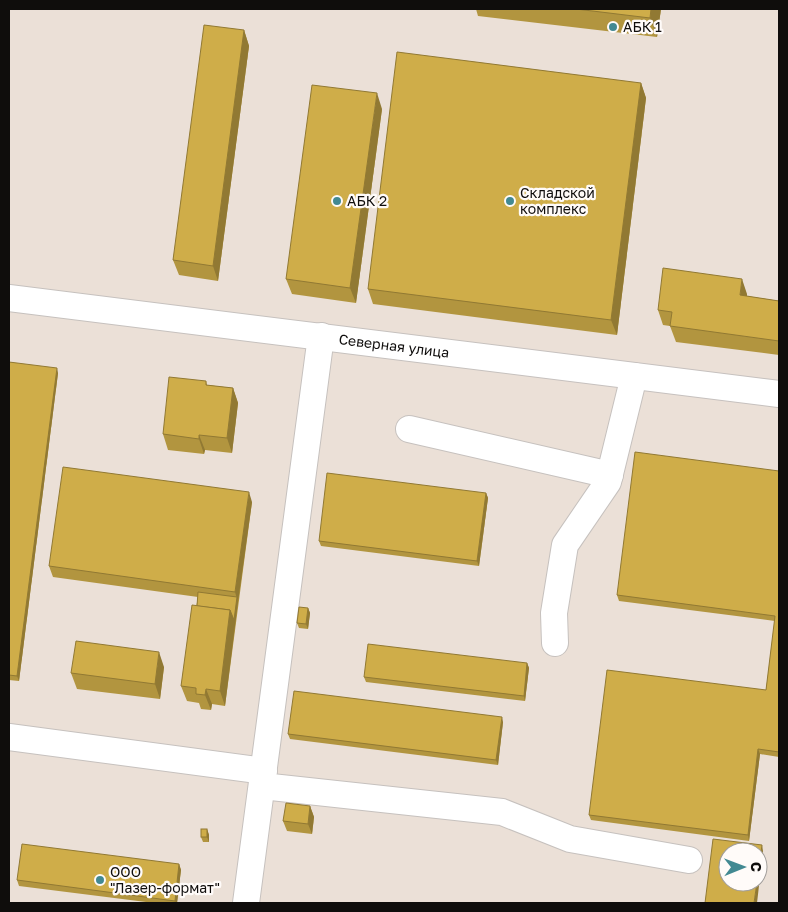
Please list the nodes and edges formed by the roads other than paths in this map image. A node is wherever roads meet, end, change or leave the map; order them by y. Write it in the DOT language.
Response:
graph roads {
  1 [pos="9,298"];
  2 [pos="321,336"];
  3 [pos="634,376"];
  4 [pos="779,394"];
  5 [pos="409,429"];
  6 [pos="610,475"];
  7 [pos="555,644"];
  8 [pos="9,737"];
  9 [pos="263,778"];
  10 [pos="689,860"];
  11 [pos="246,903"];
  1 -- 2 [label="street, Северная улица"];
  2 -- 3 [label="street, Северная улица"];
  2 -- 9 [label="street"];
  3 -- 4 [label="street, Северная улица"];
  3 -- 6 [label="street"];
  5 -- 6 [label="street"];
  6 -- 7 [label="street"];
  8 -- 9 [label="street"];
  9 -- 10 [label="street"];
  9 -- 11 [label="street"];
}
